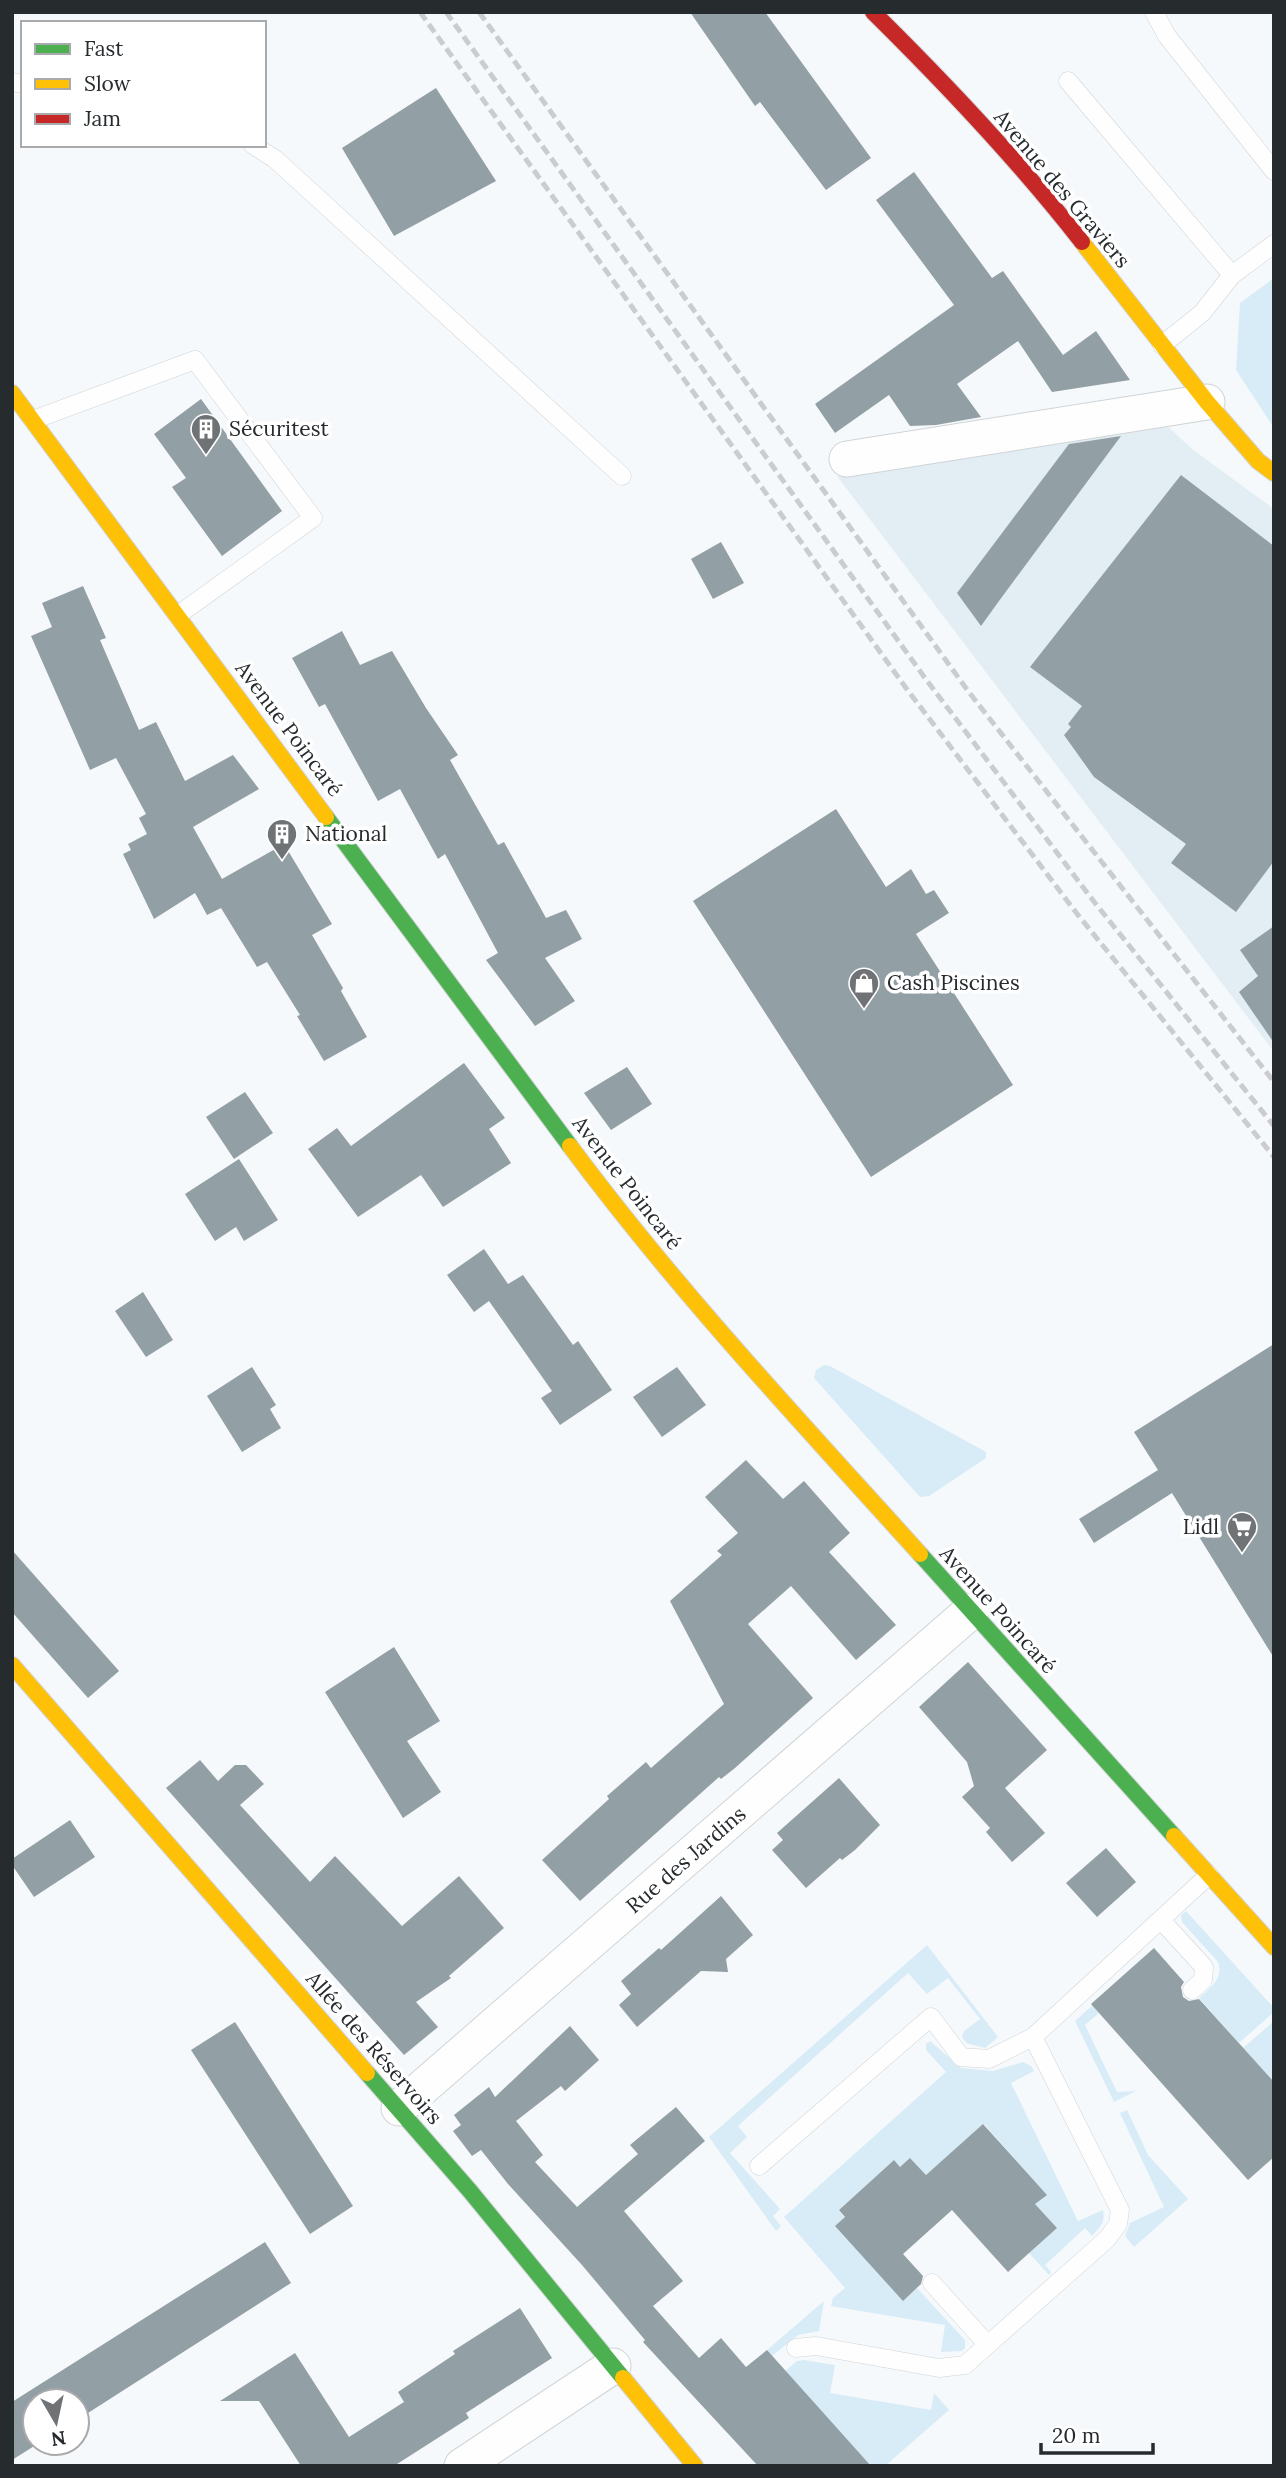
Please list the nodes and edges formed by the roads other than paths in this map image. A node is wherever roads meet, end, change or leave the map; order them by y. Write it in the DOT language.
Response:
graph roads {
  1 [pos="873,12"];
  2 [pos="1154,12"];
  3 [pos="1068,81"];
  4 [pos="256,147"];
  5 [pos="1274,172"];
  6 [pos="1274,244"];
  7 [pos="1232,275"];
  8 [pos="1162,345"];
  9 [pos="12,393"];
  10 [pos="1207,402"];
  11 [pos="33,420"];
  12 [pos="848,459"];
  13 [pos="1274,473"];
  14 [pos="622,476"];
  15 [pos="178,615"];
  16 [pos="971,1611"];
  17 [pos="12,1665"];
  18 [pos="1209,1875"];
  19 [pos="1161,1920"];
  20 [pos="1274,1947"];
  21 [pos="1192,1990"];
  22 [pos="1033,2037"];
  23 [pos="399,2108"];
  24 [pos="759,2166"];
  25 [pos="932,2283"];
  26 [pos="987,2344"];
  27 [pos="796,2348"];
  28 [pos="613,2366"];
  29 [pos="462,2466"];
  30 [pos="695,2466"];
  1 -- 8 [label="main road, Avenue des Graviers"];
  2 -- 5 [label="lane"];
  3 -- 7 [label="lane"];
  4 -- 14 [label="lane"];
  6 -- 7 [label="lane"];
  7 -- 8 [label="lane"];
  8 -- 10 [label="main road, Avenue des Graviers"];
  9 -- 11 [label="main road, Avenue Poincaré"];
  10 -- 12 [label="street"];
  10 -- 13 [label="main road, Avenue des Graviers"];
  11 -- 15 [label="main road, Avenue Poincaré"];
  11 -- 15 [label="lane"];
  15 -- 16 [label="main road, Avenue Poincaré"];
  16 -- 18 [label="main road, Avenue Poincaré"];
  16 -- 23 [label="street, Rue des Jardins"];
  17 -- 23 [label="main road, Allée des Réservoirs"];
  18 -- 19 [label="lane"];
  18 -- 20 [label="main road, Avenue Poincaré"];
  19 -- 21 [label="lane"];
  19 -- 22 [label="lane"];
  22 -- 24 [label="lane"];
  22 -- 26 [label="lane"];
  23 -- 28 [label="main road, Allée des Réservoirs"];
  25 -- 26 [label="lane"];
  26 -- 27 [label="lane"];
  28 -- 29 [label="street"];
  28 -- 30 [label="main road, Allée des Réservoirs"];
}
